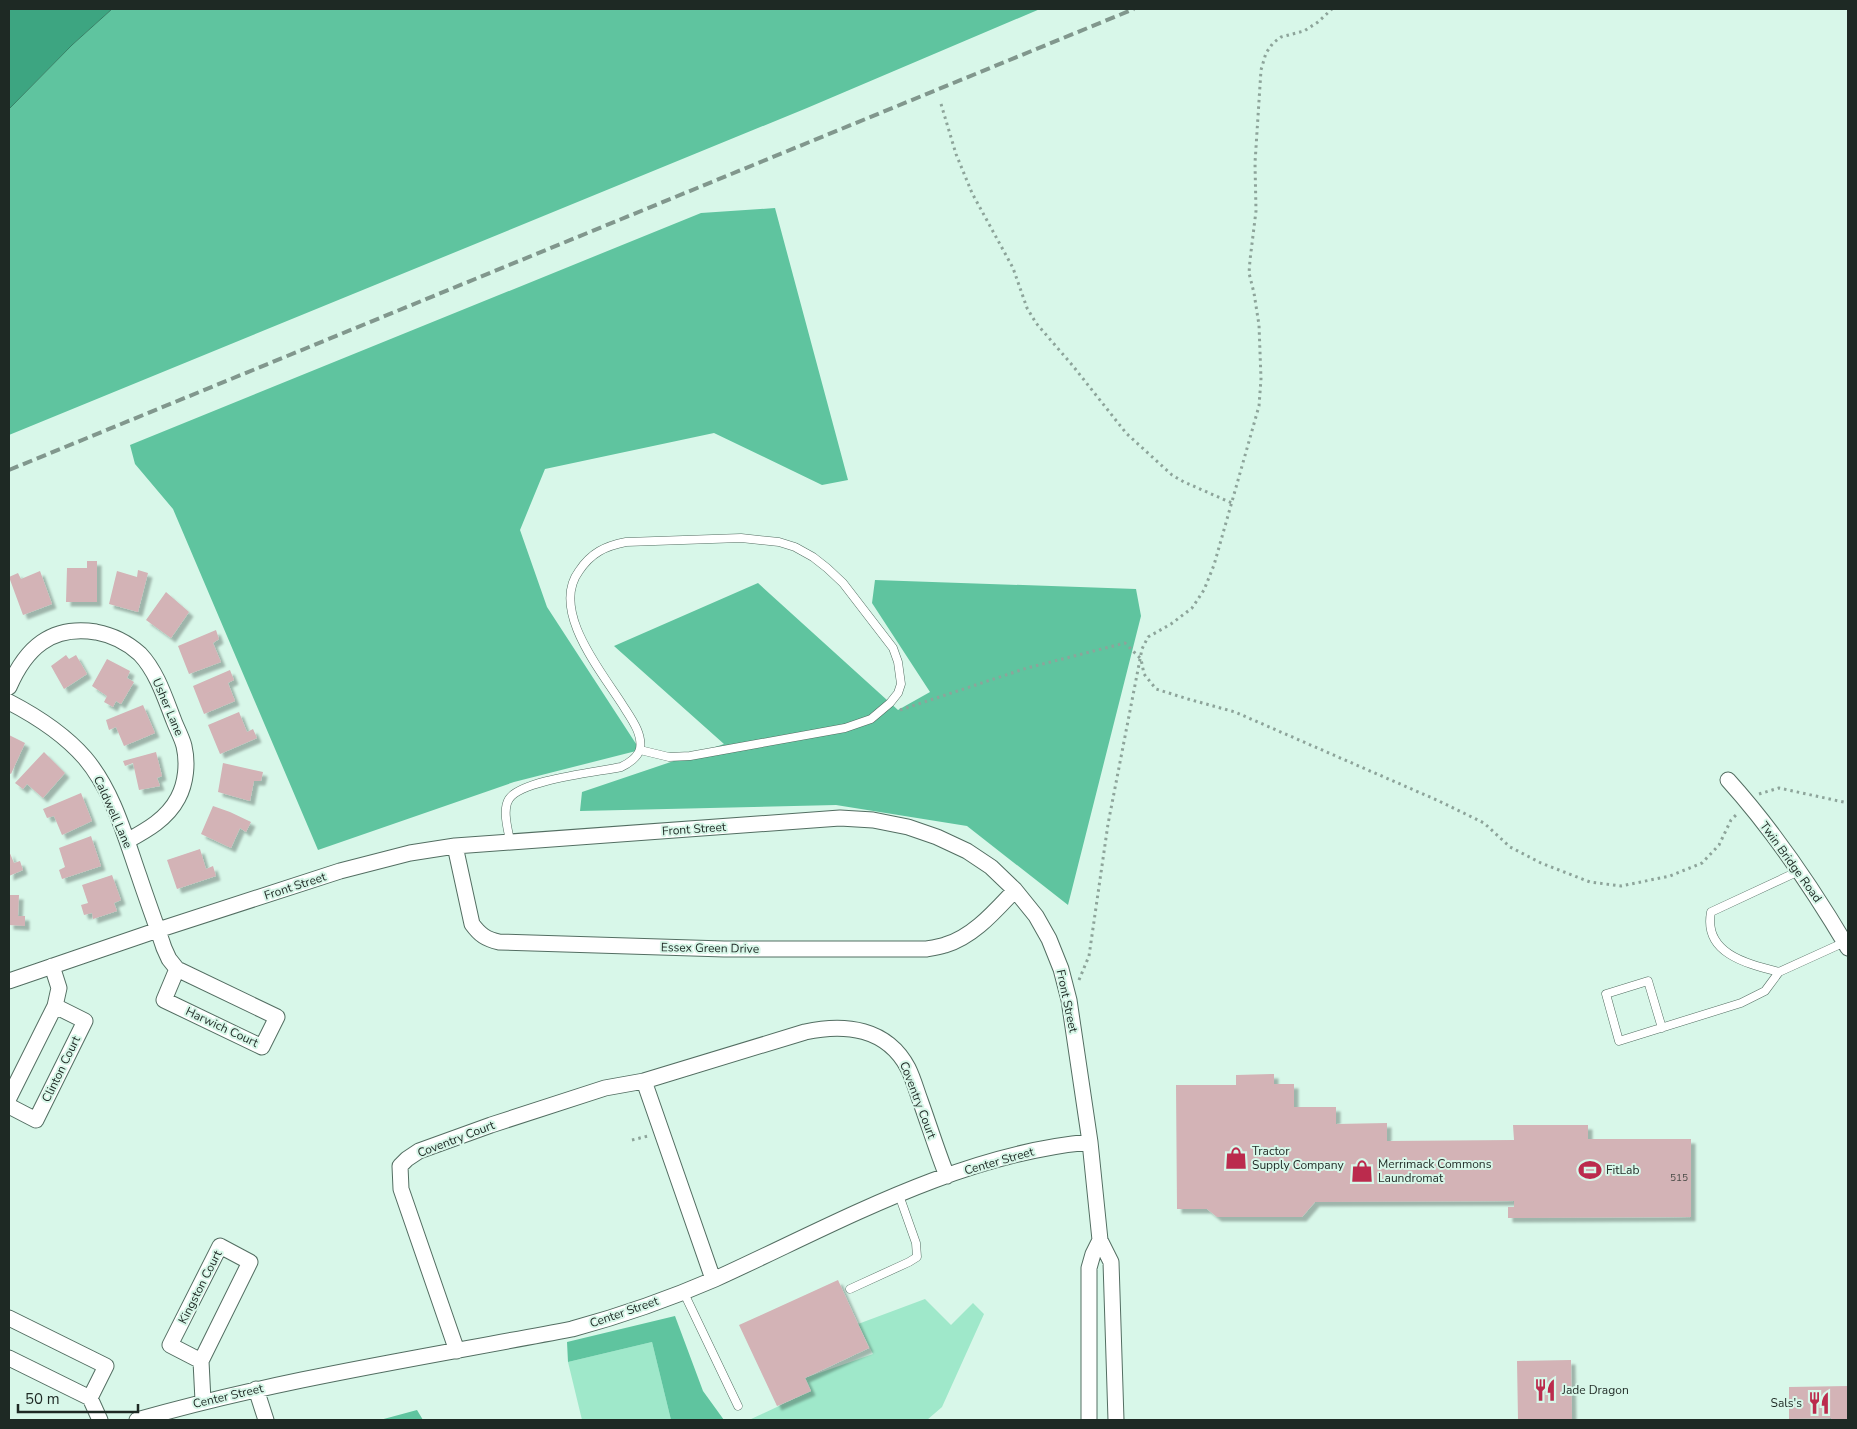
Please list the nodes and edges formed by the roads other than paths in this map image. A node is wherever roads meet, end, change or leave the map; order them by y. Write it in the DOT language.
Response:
graph roads {
  1 [pos="9,687"];
  2 [pos="9,702"];
  3 [pos="640,750"];
  4 [pos="1728,780"];
  5 [pos="127,841"];
  6 [pos="510,841"];
  7 [pos="455,846"];
  8 [pos="1799,871"];
  9 [pos="1015,890"];
  10 [pos="158,930"];
  11 [pos="1846,945"];
  12 [pos="52,966"];
  13 [pos="177,969"];
  14 [pos="1779,972"];
  15 [pos="9,981"];
  16 [pos="55,1006"];
  17 [pos="1662,1028"];
  18 [pos="644,1080"];
  19 [pos="9,1098"];
  20 [pos="9,1106"];
  21 [pos="1090,1142"];
  22 [pos="947,1176"];
  23 [pos="899,1195"];
  24 [pos="1100,1240"];
  25 [pos="713,1279"];
  26 [pos="850,1289"];
  27 [pos="683,1291"];
  28 [pos="9,1318"];
  29 [pos="458,1351"];
  30 [pos="9,1358"];
  31 [pos="201,1361"];
  32 [pos="256,1389"];
  33 [pos="90,1398"];
  34 [pos="203,1401"];
  35 [pos="738,1406"];
  36 [pos="100,1420"];
  37 [pos="137,1420"];
  38 [pos="266,1420"];
  39 [pos="1089,1420"];
  40 [pos="1116,1420"];
  1 -- 5 [label="street, Usher Lane"];
  2 -- 5 [label="street, Caldwell Lane"];
  3 -- 3 [label="lane"];
  3 -- 6 [label="lane"];
  4 -- 8 [label="street, Twin Bridge Road"];
  5 -- 10 [label="street, Caldwell Lane"];
  6 -- 7 [label="street, Front Street"];
  6 -- 9 [label="street, Front Street"];
  7 -- 9 [label="street, Essex Green Drive"];
  7 -- 10 [label="street, Front Street"];
  8 -- 11 [label="street, Twin Bridge Road"];
  8 -- 14 [label="lane"];
  9 -- 21 [label="street, Front Street"];
  10 -- 12 [label="street, Front Street"];
  10 -- 13 [label="street"];
  11 -- 14 [label="lane"];
  12 -- 15 [label="street, Front Street"];
  12 -- 16 [label="street"];
  13 -- 13 [label="street, Harwich Court"];
  14 -- 17 [label="lane"];
  16 -- 19 [label="street"];
  16 -- 20 [label="street, Clinton Court"];
  17 -- 17 [label="lane"];
  18 -- 22 [label="street, Coventry Court"];
  18 -- 25 [label="street"];
  18 -- 29 [label="street, Coventry Court"];
  21 -- 22 [label="street, Center Street"];
  21 -- 24 [label="street, Front Street"];
  22 -- 23 [label="street, Center Street"];
  23 -- 25 [label="street, Center Street"];
  23 -- 26 [label="lane"];
  24 -- 39 [label="street, Front Street"];
  24 -- 40 [label="street, Front Street"];
  25 -- 27 [label="street, Center Street"];
  27 -- 29 [label="street, Center Street"];
  27 -- 35 [label="lane"];
  28 -- 33 [label="street"];
  29 -- 32 [label="street, Center Street"];
  30 -- 33 [label="street"];
  31 -- 31 [label="street, Kingston Court"];
  31 -- 34 [label="street, Kingston Court"];
  32 -- 34 [label="street, Center Street"];
  32 -- 38 [label="street"];
  33 -- 36 [label="street"];
  34 -- 37 [label="street, Center Street"];
}
